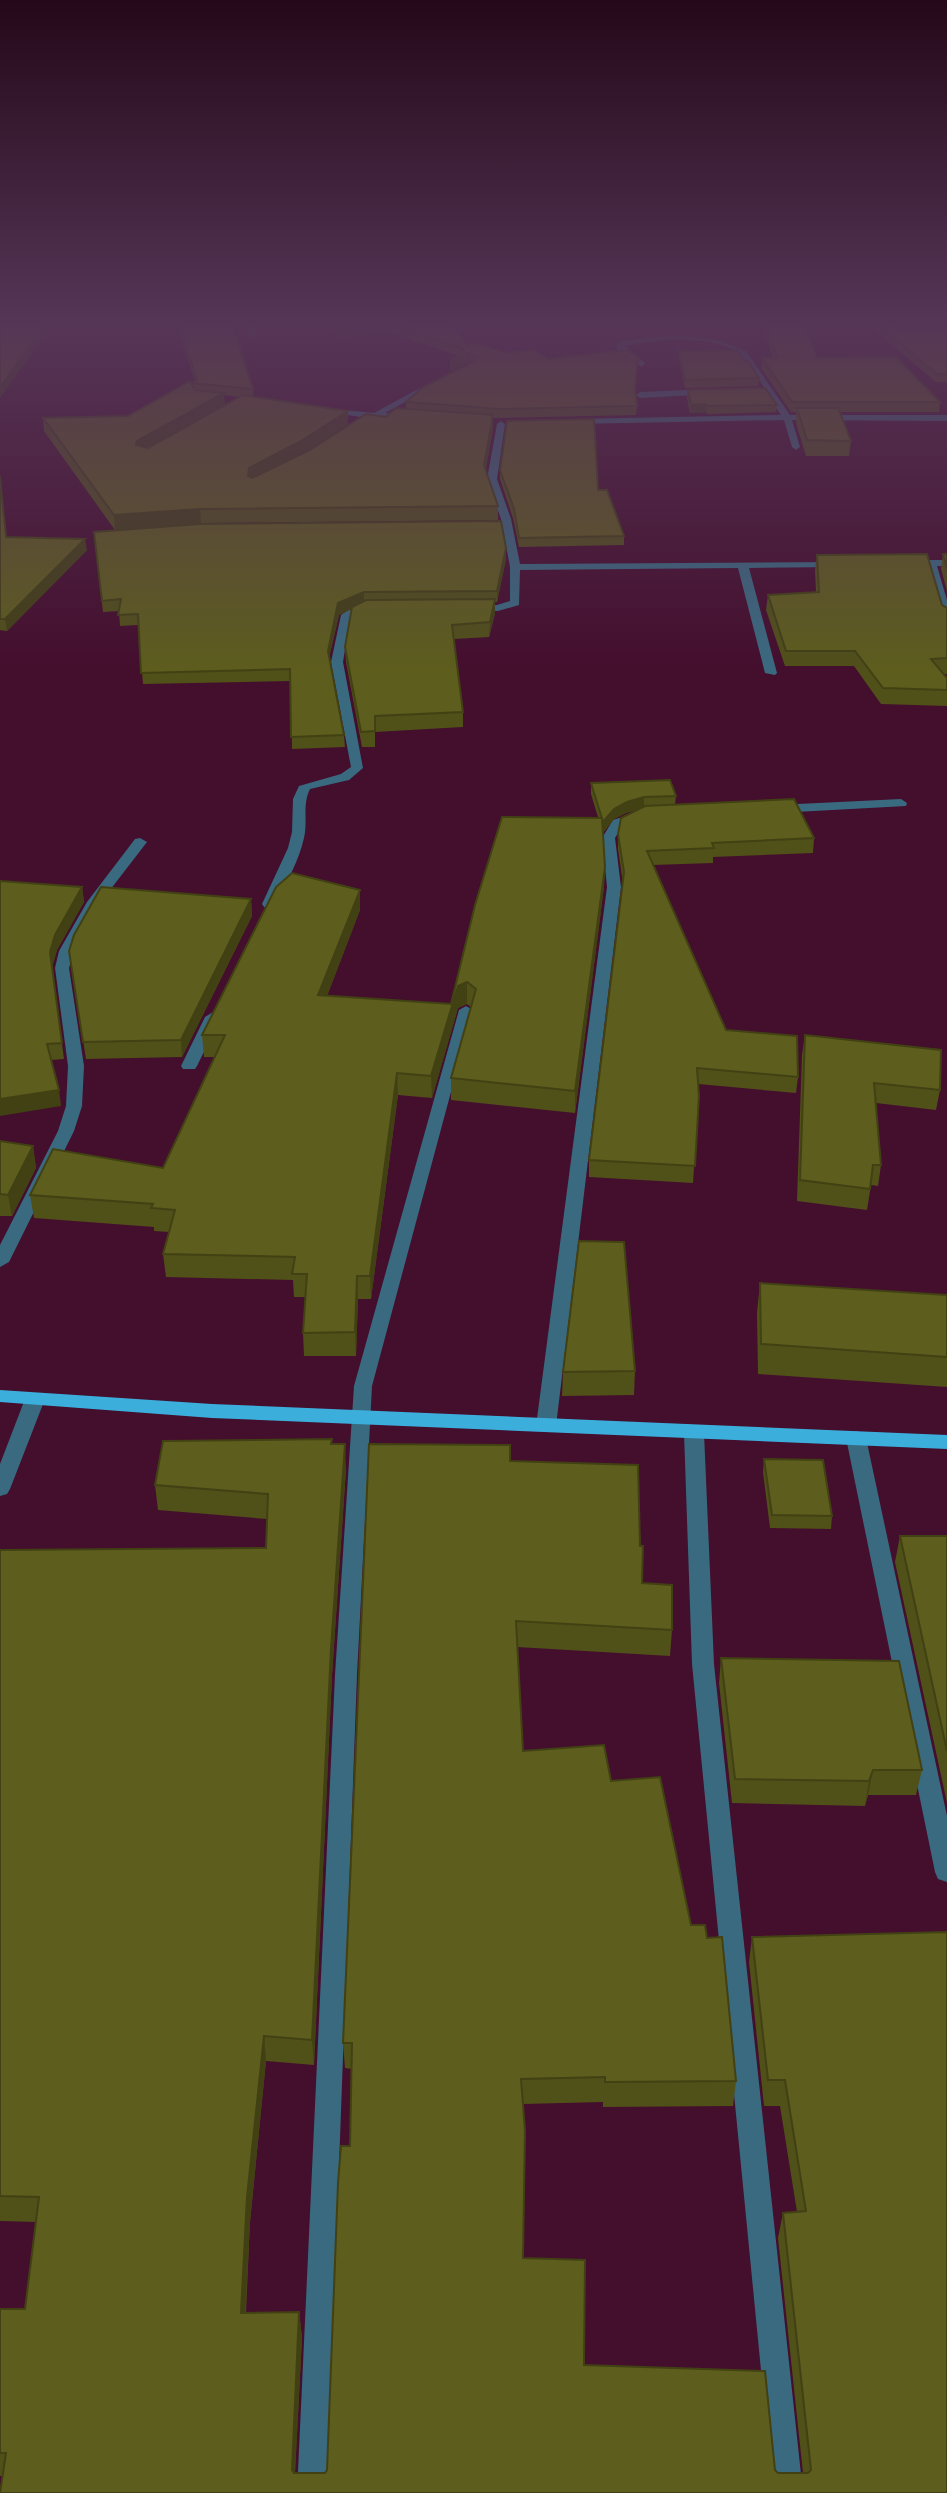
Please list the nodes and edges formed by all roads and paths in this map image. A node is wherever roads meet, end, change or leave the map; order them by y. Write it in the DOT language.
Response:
graph roads {
  1 [pos="498,440"];
  2 [pos="794,440"];
  3 [pos="796,447"];
  4 [pos="494,526"];
  5 [pos="507,526"];
  6 [pos="897,563"];
  7 [pos="931,563"];
  8 [pos="947,563"];
  9 [pos="855,564"];
  10 [pos="744,566"];
  11 [pos="515,567"];
  12 [pos="384,608"];
  13 [pos="460,608"];
  14 [pos="947,619"];
  15 [pos="771,673"];
  16 [pos="901,803"];
  17 [pos="767,809"];
  18 [pos="659,813"];
  19 [pos="140,842"];
  20 [pos="260,922"];
  21 [pos="219,1006"];
  22 [pos="466,1010"];
  23 [pos="189,1066"];
  24 [pos="0,1262"];
  25 [pos="0,1396"];
  26 [pos="35,1399"];
  27 [pos="361,1418"];
  28 [pos="546,1426"];
  29 [pos="694,1433"];
  30 [pos="856,1438"];
  31 [pos="947,1442"];
  32 [pos="0,1489"];
  33 [pos="947,1872"];
  34 [pos="312,2493"];
  35 [pos="788,2493"];
  1 -- 5 [label="street"];
  2 -- 3 [label="street"];
  4 -- 5 [label="street"];
  5 -- 11 [label="street"];
  6 -- 7 [label="street"];
  7 -- 8 [label="street"];
  7 -- 14 [label="street"];
  9 -- 10 [label="street"];
  10 -- 11 [label="street"];
  10 -- 15 [label="street"];
  11 -- 13 [label="street"];
  12 -- 20 [label="street"];
  16 -- 17 [label="street"];
  18 -- 28 [label="street"];
  19 -- 24 [label="street"];
  21 -- 23 [label="street"];
  22 -- 27 [label="street"];
  25 -- 26 [label="main road"];
  26 -- 27 [label="main road"];
  26 -- 32 [label="street"];
  27 -- 28 [label="main road"];
  27 -- 34 [label="street"];
  28 -- 29 [label="main road"];
  29 -- 30 [label="main road"];
  29 -- 35 [label="street"];
  30 -- 31 [label="main road"];
  30 -- 33 [label="street"];
}
